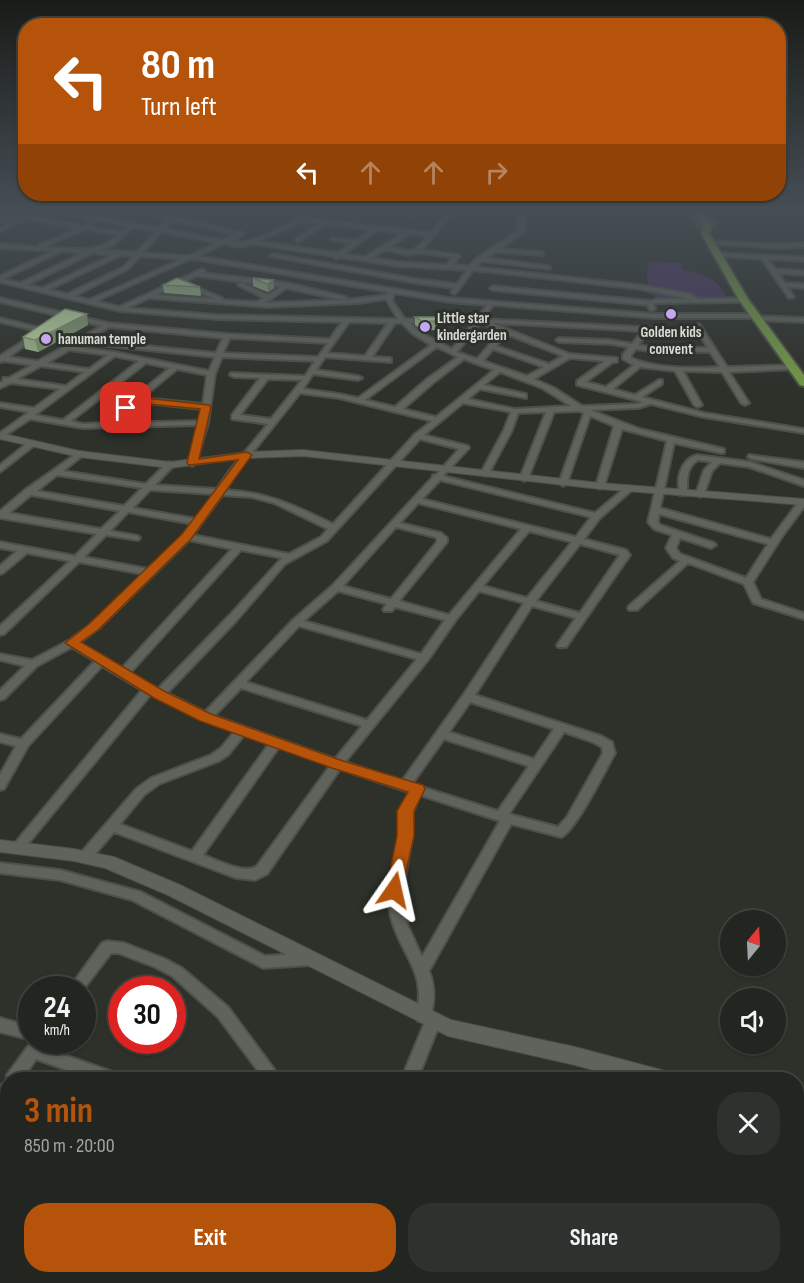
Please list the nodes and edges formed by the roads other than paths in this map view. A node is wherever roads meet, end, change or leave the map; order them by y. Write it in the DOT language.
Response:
graph roads {
  1 [pos="23,268"];
  2 [pos="57,268"];
  3 [pos="90,268"];
  4 [pos="123,268"];
  5 [pos="167,268"];
  6 [pos="208,268"];
  7 [pos="252,268"];
  8 [pos="318,268"];
  9 [pos="341,268"];
  10 [pos="470,268"];
  11 [pos="728,268"];
  12 [pos="729,268"];
  13 [pos="772,268"];
  14 [pos="774,271"];
  15 [pos="504,272"];
  16 [pos="804,273"];
  17 [pos="197,274"];
  18 [pos="302,276"];
  19 [pos="229,278"];
  20 [pos="0,279"];
  21 [pos="178,282"];
  22 [pos="21,285"];
  23 [pos="783,285"];
  24 [pos="285,286"];
  25 [pos="457,286"];
  26 [pos="804,286"];
  27 [pos="493,288"];
  28 [pos="649,289"];
  29 [pos="43,290"];
  30 [pos="315,291"];
  31 [pos="390,294"];
  32 [pos="69,296"];
  33 [pos="148,296"];
  34 [pos="270,297"];
  35 [pos="791,297"];
  36 [pos="187,298"];
  37 [pos="0,300"];
  38 [pos="449,300"];
  39 [pos="744,300"];
  40 [pos="358,301"];
  41 [pos="697,301"];
  42 [pos="89,302"];
  43 [pos="225,302"];
  44 [pos="337,302"];
  45 [pos="653,302"];
  46 [pos="259,304"];
  47 [pos="301,304"];
  48 [pos="488,304"];
  49 [pos="520,306"];
  50 [pos="548,308"];
  51 [pos="120,309"];
  52 [pos="173,314"];
  53 [pos="65,316"];
  54 [pos="655,316"];
  55 [pos="763,319"];
  56 [pos="0,320"];
  57 [pos="333,320"];
  58 [pos="477,320"];
  59 [pos="804,320"];
  60 [pos="56,321"];
  61 [pos="346,321"];
  62 [pos="393,321"];
  63 [pos="403,322"];
  64 [pos="510,322"];
  65 [pos="11,323"];
  66 [pos="543,323"];
  67 [pos="559,324"];
  68 [pos="108,325"];
  69 [pos="804,325"];
  70 [pos="0,329"];
  71 [pos="647,329"];
  72 [pos="158,330"];
  73 [pos="660,330"];
  74 [pos="504,332"];
  75 [pos="227,336"];
  76 [pos="559,340"];
  77 [pos="79,341"];
  78 [pos="333,341"];
  79 [pos="437,344"];
  80 [pos="493,347"];
  81 [pos="68,348"];
  82 [pos="634,348"];
  83 [pos="713,350"];
  84 [pos="454,351"];
  85 [pos="560,352"];
  86 [pos="114,354"];
  87 [pos="217,355"];
  88 [pos="463,356"];
  89 [pos="569,356"];
  90 [pos="322,357"];
  91 [pos="1,358"];
  92 [pos="367,358"];
  93 [pos="388,360"];
  94 [pos="611,360"];
  95 [pos="143,362"];
  96 [pos="480,362"];
  97 [pos="630,362"];
  98 [pos="38,363"];
  99 [pos="638,365"];
  100 [pos="550,367"];
  101 [pos="174,368"];
  102 [pos="677,368"];
  103 [pos="724,368"];
  104 [pos="799,368"];
  105 [pos="498,370"];
  106 [pos="91,371"];
  107 [pos="210,374"];
  108 [pos="234,375"];
  109 [pos="309,375"];
  110 [pos="266,376"];
  111 [pos="358,378"];
  112 [pos="528,379"];
  113 [pos="4,380"];
  114 [pos="536,382"];
  115 [pos="659,382"];
  116 [pos="804,383"];
  117 [pos="0,386"];
  118 [pos="478,386"];
  119 [pos="66,388"];
  120 [pos="298,391"];
  121 [pos="606,391"];
  122 [pos="523,396"];
  123 [pos="635,398"];
  124 [pos="136,400"];
  125 [pos="360,400"];
  126 [pos="462,400"];
  127 [pos="650,402"];
  128 [pos="744,403"];
  129 [pos="0,405"];
  130 [pos="698,405"];
  131 [pos="206,407"];
  132 [pos="551,410"];
  133 [pos="584,410"];
  134 [pos="398,411"];
  135 [pos="510,411"];
  136 [pos="32,414"];
  137 [pos="438,420"];
  138 [pos="273,422"];
  139 [pos="64,423"];
  140 [pos="204,423"];
  141 [pos="619,424"];
  142 [pos="105,425"];
  143 [pos="804,431"];
  144 [pos="1,436"];
  145 [pos="418,436"];
  146 [pos="671,439"];
  147 [pos="32,444"];
  148 [pos="79,454"];
  149 [pos="247,455"];
  150 [pos="720,455"];
  151 [pos="752,457"];
  152 [pos="392,462"];
  153 [pos="192,463"];
  154 [pos="170,465"];
  155 [pos="804,465"];
  156 [pos="445,468"];
  157 [pos="0,469"];
  158 [pos="56,472"];
  159 [pos="485,473"];
  160 [pos="436,477"];
  161 [pos="524,478"];
  162 [pos="563,483"];
  163 [pos="804,483"];
  164 [pos="600,486"];
  165 [pos="149,487"];
  166 [pos="629,489"];
  167 [pos="28,492"];
  168 [pos="660,492"];
  169 [pos="219,493"];
  170 [pos="683,493"];
  171 [pos="700,494"];
  172 [pos="415,500"];
  173 [pos="804,502"];
  174 [pos="126,508"];
  175 [pos="656,510"];
  176 [pos="1,514"];
  177 [pos="597,516"];
  178 [pos="199,522"];
  179 [pos="394,524"];
  180 [pos="334,528"];
  181 [pos="527,528"];
  182 [pos="103,532"];
  183 [pos="677,534"];
  184 [pos="187,537"];
  185 [pos="135,538"];
  186 [pos="578,540"];
  187 [pos="773,542"];
  188 [pos="0,544"];
  189 [pos="711,545"];
  190 [pos="240,547"];
  191 [pos="24,550"];
  192 [pos="289,556"];
  193 [pos="77,559"];
  194 [pos="686,560"];
  195 [pos="0,571"];
  196 [pos="149,572"];
  197 [pos="747,582"];
  198 [pos="336,587"];
  199 [pos="478,588"];
  200 [pos="529,603"];
  201 [pos="391,605"];
  202 [pos="633,608"];
  203 [pos="581,616"];
  204 [pos="804,616"];
  205 [pos="452,619"];
  206 [pos="297,622"];
  207 [pos="0,632"];
  208 [pos="72,643"];
  209 [pos="562,645"];
  210 [pos="0,657"];
  211 [pos="424,658"];
  212 [pos="101,661"];
  213 [pos="33,664"];
  214 [pos="123,674"];
  215 [pos="238,683"];
  216 [pos="154,692"];
  217 [pos="0,696"];
  218 [pos="468,697"];
  219 [pos="206,717"];
  220 [pos="370,725"];
  221 [pos="560,729"];
  222 [pos="242,730"];
  223 [pos="442,734"];
  224 [pos="0,738"];
  225 [pos="276,742"];
  226 [pos="23,744"];
  227 [pos="338,764"];
  228 [pos="537,764"];
  229 [pos="0,786"];
  230 [pos="411,787"];
  231 [pos="505,818"];
  232 [pos="111,826"];
  233 [pos="8,847"];
  234 [pos="85,857"];
  235 [pos="195,857"];
  236 [pos="0,868"];
  237 [pos="311,959"];
  238 [pos="422,970"];
  239 [pos="85,976"];
  240 [pos="428,1018"];
  241 [pos="0,1025"];
  242 [pos="18,1030"];
  243 [pos="31,1054"];
  244 [pos="55,1054"];
  245 [pos="19,1072"];
  246 [pos="97,1072"];
  247 [pos="268,1072"];
  248 [pos="411,1072"];
  249 [pos="634,1072"];
  1 -- 20 [label="street"];
  2 -- 22 [label="street"];
  3 -- 29 [label="street"];
  4 -- 32 [label="street"];
  5 -- 42 [label="street"];
  6 -- 17 [label="street"];
  7 -- 18 [label="street"];
  8 -- 18 [label="street"];
  9 -- 25 [label="street"];
  10 -- 15 [label="street"];
  10 -- 25 [label="street"];
  11 -- 39 [label="highway"];
  12 -- 55 [label="highway"];
  13 -- 14 [label="street"];
  14 -- 16 [label="street"];
  14 -- 23 [label="street"];
  15 -- 27 [label="street"];
  15 -- 28 [label="street"];
  17 -- 19 [label="street"];
  17 -- 21 [label="street"];
  18 -- 24 [label="street"];
  18 -- 31 [label="street"];
  19 -- 24 [label="street"];
  19 -- 34 [label="street"];
  20 -- 22 [label="street"];
  21 -- 33 [label="street"];
  21 -- 43 [label="street"];
  22 -- 29 [label="street"];
  23 -- 26 [label="street"];
  23 -- 35 [label="street"];
  24 -- 30 [label="street"];
  24 -- 34 [label="street"];
  25 -- 38 [label="street"];
  27 -- 45 [label="street"];
  27 -- 48 [label="street"];
  28 -- 41 [label="street"];
  28 -- 45 [label="street"];
  29 -- 32 [label="street"];
  30 -- 40 [label="street"];
  30 -- 47 [label="street"];
  31 -- 38 [label="street"];
  31 -- 40 [label="street"];
  31 -- 63 [label="street"];
  32 -- 42 [label="street"];
  33 -- 36 [label="street"];
  33 -- 51 [label="street"];
  34 -- 46 [label="street"];
  36 -- 43 [label="street"];
  36 -- 52 [label="street"];
  37 -- 53 [label="street"];
  38 -- 48 [label="street"];
  39 -- 41 [label="street"];
  39 -- 55 [label="highway"];
  40 -- 44 [label="street"];
  41 -- 45 [label="street"];
  42 -- 51 [label="street"];
  43 -- 46 [label="street"];
  44 -- 47 [label="street"];
  44 -- 57 [label="street"];
  45 -- 54 [label="street"];
  46 -- 47 [label="street"];
  48 -- 49 [label="street"];
  48 -- 58 [label="street"];
  49 -- 50 [label="street"];
  49 -- 64 [label="street"];
  50 -- 54 [label="street"];
  50 -- 66 [label="street"];
  51 -- 52 [label="street"];
  52 -- 57 [label="street"];
  52 -- 72 [label="street"];
  53 -- 60 [label="street"];
  53 -- 68 [label="street"];
  54 -- 55 [label="street"];
  54 -- 73 [label="street"];
  55 -- 59 [label="street"];
  55 -- 69 [label="street"];
  55 -- 104 [label="highway"];
  55 -- 104 [label="highway"];
  56 -- 65 [label="street"];
  57 -- 61 [label="street"];
  58 -- 63 [label="street"];
  58 -- 64 [label="street"];
  58 -- 74 [label="street"];
  58 -- 84 [label="street"];
  61 -- 62 [label="street"];
  61 -- 78 [label="street"];
  62 -- 63 [label="street"];
  62 -- 92 [label="street"];
  63 -- 79 [label="street"];
  64 -- 66 [label="street"];
  65 -- 70 [label="street"];
  65 -- 91 [label="street"];
  66 -- 67 [label="street"];
  67 -- 71 [label="street"];
  67 -- 76 [label="street"];
  68 -- 72 [label="street"];
  68 -- 77 [label="street"];
  71 -- 73 [label="street"];
  71 -- 82 [label="street"];
  72 -- 75 [label="street"];
  73 -- 83 [label="street"];
  74 -- 80 [label="street"];
  74 -- 85 [label="street"];
  75 -- 78 [label="street"];
  75 -- 87 [label="street"];
  76 -- 82 [label="street"];
  76 -- 85 [label="street"];
  77 -- 81 [label="street"];
  77 -- 87 [label="street"];
  78 -- 90 [label="street"];
  79 -- 84 [label="street"];
  79 -- 125 [label="street"];
  80 -- 96 [label="street"];
  80 -- 100 [label="street"];
  81 -- 86 [label="street"];
  81 -- 98 [label="street"];
  82 -- 83 [label="street"];
  82 -- 97 [label="street"];
  83 -- 103 [label="street"];
  84 -- 88 [label="street"];
  85 -- 89 [label="street"];
  86 -- 95 [label="street"];
  86 -- 106 [label="street"];
  87 -- 90 [label="street"];
  87 -- 107 [label="street"];
  88 -- 96 [label="street"];
  88 -- 134 [label="street"];
  89 -- 94 [label="street"];
  89 -- 100 [label="street"];
  90 -- 92 [label="street"];
  90 -- 109 [label="street"];
  91 -- 98 [label="street"];
  92 -- 93 [label="street"];
  94 -- 97 [label="street"];
  94 -- 121 [label="street"];
  95 -- 101 [label="street"];
  95 -- 139 [label="street"];
  96 -- 105 [label="street"];
  97 -- 99 [label="street"];
  98 -- 106 [label="street"];
  98 -- 113 [label="street"];
  99 -- 102 [label="street"];
  99 -- 121 [label="street"];
  100 -- 112 [label="street"];
  101 -- 107 [label="street"];
  101 -- 124 [label="street"];
  102 -- 103 [label="street"];
  102 -- 130 [label="street"];
  103 -- 104 [label="street"];
  103 -- 128 [label="street"];
  104 -- 116 [label="highway"];
  105 -- 112 [label="street"];
  105 -- 118 [label="street"];
  106 -- 119 [label="street"];
  107 -- 131 [label="street"];
  108 -- 110 [label="street"];
  109 -- 110 [label="street"];
  109 -- 111 [label="street"];
  109 -- 120 [label="street"];
  110 -- 138 [label="street"];
  112 -- 114 [label="street"];
  113 -- 117 [label="street"];
  113 -- 119 [label="street"];
  114 -- 122 [label="street"];
  114 -- 133 [label="street"];
  115 -- 123 [label="street"];
  118 -- 122 [label="street"];
  118 -- 126 [label="street"];
  119 -- 136 [label="street"];
  120 -- 125 [label="street"];
  120 -- 138 [label="street"];
  121 -- 123 [label="street"];
  122 -- 135 [label="street"];
  123 -- 127 [label="street"];
  124 -- 131 [label="street"];
  124 -- 142 [label="street"];
  125 -- 134 [label="street"];
  126 -- 135 [label="street"];
  126 -- 137 [label="street"];
  127 -- 133 [label="street"];
  127 -- 143 [label="street"];
  129 -- 136 [label="street"];
  131 -- 140 [label="street"];
  132 -- 133 [label="street"];
  132 -- 135 [label="street"];
  132 -- 161 [label="street"];
  133 -- 141 [label="street"];
  133 -- 162 [label="street"];
  134 -- 137 [label="street"];
  135 -- 159 [label="street"];
  136 -- 139 [label="street"];
  136 -- 144 [label="street"];
  137 -- 145 [label="street"];
  138 -- 149 [label="street"];
  139 -- 142 [label="street"];
  140 -- 142 [label="street"];
  140 -- 153 [label="street"];
  141 -- 146 [label="street"];
  141 -- 164 [label="street"];
  144 -- 147 [label="street"];
  145 -- 152 [label="street"];
  145 -- 156 [label="street"];
  146 -- 150 [label="street"];
  146 -- 168 [label="street"];
  147 -- 148 [label="street"];
  147 -- 157 [label="street"];
  148 -- 154 [label="street"];
  148 -- 158 [label="street"];
  149 -- 152 [label="street"];
  149 -- 153 [label="street"];
  149 -- 169 [label="street"];
  150 -- 163 [label="street"];
  150 -- 170 [label="street"];
  150 -- 171 [label="street"];
  151 -- 155 [label="street"];
  152 -- 156 [label="street"];
  152 -- 180 [label="street"];
  153 -- 154 [label="street"];
  154 -- 165 [label="street"];
  156 -- 159 [label="street"];
  156 -- 160 [label="street"];
  158 -- 165 [label="street"];
  158 -- 167 [label="street"];
  159 -- 161 [label="street"];
  160 -- 172 [label="street"];
  160 -- 177 [label="street"];
  161 -- 162 [label="street"];
  162 -- 164 [label="street"];
  164 -- 166 [label="street"];
  165 -- 169 [label="street"];
  165 -- 174 [label="street"];
  166 -- 168 [label="street"];
  166 -- 177 [label="street"];
  167 -- 174 [label="street"];
  167 -- 176 [label="street"];
  168 -- 170 [label="street"];
  168 -- 175 [label="street"];
  169 -- 178 [label="street"];
  169 -- 180 [label="street"];
  170 -- 171 [label="street"];
  171 -- 173 [label="street"];
  172 -- 179 [label="street"];
  172 -- 181 [label="street"];
  173 -- 187 [label="street"];
  174 -- 178 [label="street"];
  174 -- 182 [label="street"];
  175 -- 183 [label="street"];
  175 -- 187 [label="street"];
  176 -- 182 [label="street"];
  177 -- 186 [label="street"];
  178 -- 184 [label="street"];
  179 -- 198 [label="street"];
  179 -- 201 [label="street"];
  180 -- 192 [label="street"];
  181 -- 186 [label="street"];
  181 -- 199 [label="street"];
  182 -- 185 [label="street"];
  182 -- 193 [label="street"];
  183 -- 189 [label="street"];
  183 -- 194 [label="street"];
  184 -- 190 [label="street"];
  184 -- 196 [label="street"];
  186 -- 200 [label="street"];
  186 -- 203 [label="street"];
  187 -- 197 [label="street"];
  188 -- 191 [label="street"];
  190 -- 192 [label="street"];
  190 -- 214 [label="street"];
  191 -- 193 [label="street"];
  191 -- 195 [label="street"];
  192 -- 216 [label="street"];
  193 -- 196 [label="street"];
  193 -- 207 [label="street"];
  194 -- 197 [label="street"];
  194 -- 202 [label="street"];
  196 -- 208 [label="street"];
  197 -- 204 [label="street"];
  198 -- 201 [label="street"];
  198 -- 206 [label="street"];
  199 -- 200 [label="street"];
  199 -- 205 [label="street"];
  200 -- 203 [label="street"];
  200 -- 218 [label="street"];
  201 -- 205 [label="street"];
  203 -- 209 [label="street"];
  205 -- 211 [label="street"];
  206 -- 211 [label="street"];
  206 -- 215 [label="street"];
  208 -- 212 [label="street"];
  208 -- 213 [label="street"];
  210 -- 213 [label="street"];
  211 -- 220 [label="street"];
  212 -- 214 [label="street"];
  212 -- 226 [label="street"];
  213 -- 217 [label="street"];
  214 -- 216 [label="street"];
  215 -- 219 [label="street"];
  215 -- 220 [label="street"];
  216 -- 219 [label="street"];
  216 -- 233 [label="street"];
  218 -- 221 [label="street"];
  218 -- 223 [label="street"];
  219 -- 222 [label="street"];
  220 -- 227 [label="street"];
  221 -- 228 [label="street"];
  221 -- 231 [label="street"];
  222 -- 225 [label="street"];
  222 -- 232 [label="street"];
  223 -- 228 [label="street"];
  223 -- 230 [label="street"];
  224 -- 226 [label="street"];
  225 -- 227 [label="street"];
  225 -- 235 [label="street"];
  226 -- 229 [label="street"];
  227 -- 230 [label="street"];
  227 -- 235 [label="street"];
  228 -- 231 [label="street"];
  230 -- 231 [label="street"];
  230 -- 238 [label="street"];
  231 -- 238 [label="street"];
  232 -- 234 [label="street"];
  232 -- 235 [label="street"];
  233 -- 234 [label="street"];
  234 -- 237 [label="street"];
  236 -- 237 [label="street"];
  237 -- 240 [label="street"];
  238 -- 240 [label="street"];
  239 -- 247 [label="street"];
  240 -- 248 [label="street"];
  240 -- 249 [label="street"];
  241 -- 242 [label="street"];
  243 -- 245 [label="street"];
  244 -- 246 [label="street"];
}
